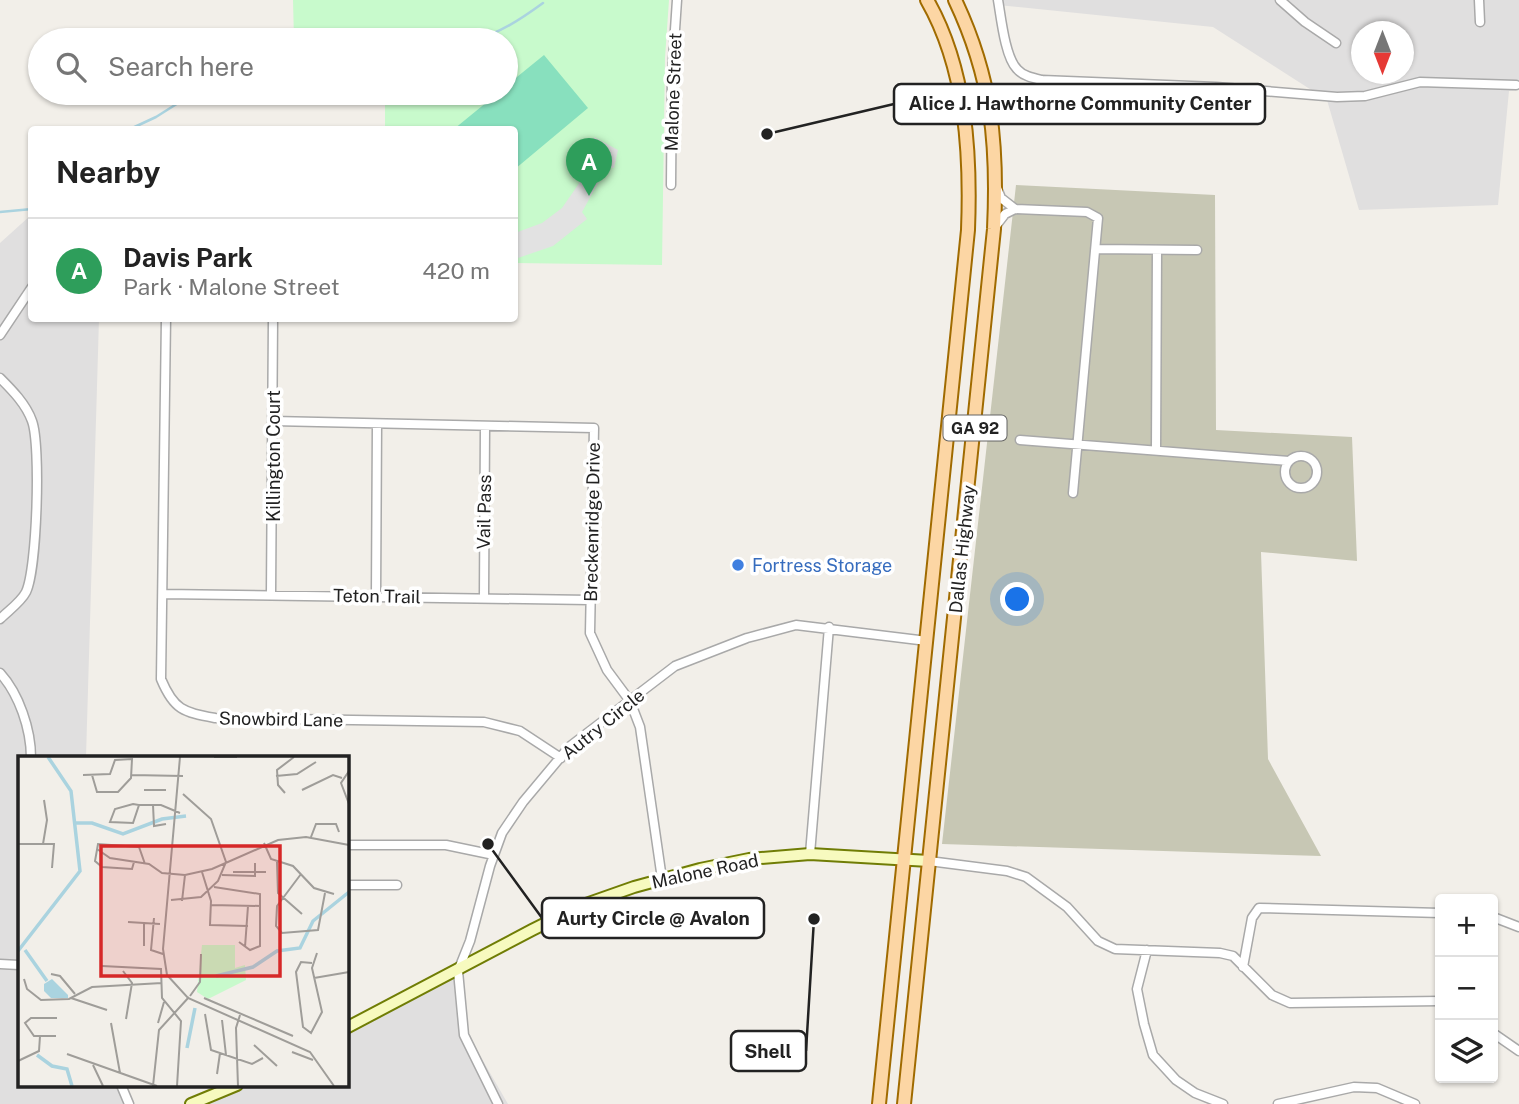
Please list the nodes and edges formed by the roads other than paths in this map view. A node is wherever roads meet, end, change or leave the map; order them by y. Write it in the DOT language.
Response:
graph roads {
  1 [pos="677,0"];
  2 [pos="927,0"];
  3 [pos="955,0"];
  4 [pos="999,0"];
  5 [pos="1280,0"];
  6 [pos="1479,0"];
  7 [pos="1480,22"];
  8 [pos="1336,43"];
  9 [pos="1516,85"];
  10 [pos="671,185"];
  11 [pos="996,187"];
  12 [pos="1015,209"];
  13 [pos="995,229"];
  14 [pos="1096,249"];
  15 [pos="1157,250"];
  16 [pos="1197,250"];
  17 [pos="28,293"];
  18 [pos="166,322"];
  19 [pos="273,322"];
  20 [pos="0,335"];
  21 [pos="0,378"];
  22 [pos="273,421"];
  23 [pos="377,424"];
  24 [pos="485,426"];
  25 [pos="1020,440"];
  26 [pos="1077,444"];
  27 [pos="1156,450"];
  28 [pos="1289,461"];
  29 [pos="1073,493"];
  30 [pos="163,594"];
  31 [pos="271,594"];
  32 [pos="376,596"];
  33 [pos="484,598"];
  34 [pos="590,600"];
  35 [pos="0,619"];
  36 [pos="829,627"];
  37 [pos="927,641"];
  38 [pos="0,673"];
  39 [pos="630,701"];
  40 [pos="31,756"];
  41 [pos="561,758"];
  42 [pos="348,845"];
  43 [pos="810,854"];
  44 [pos="494,855"];
  45 [pos="903,859"];
  46 [pos="929,861"];
  47 [pos="662,879"];
  48 [pos="348,885"];
  49 [pos="397,885"];
  50 [pos="1435,913"];
  51 [pos="1498,919"];
  52 [pos="1519,927"];
  53 [pos="1147,950"];
  54 [pos="0,964"];
  55 [pos="18,965"];
  56 [pos="1243,967"];
  57 [pos="458,971"];
  58 [pos="1435,1001"];
  59 [pos="348,1027"];
  60 [pos="1498,1036"];
  61 [pos="1519,1051"];
  62 [pos="121,1086"];
  63 [pos="235,1086"];
  64 [pos="129,1104"];
  65 [pos="191,1104"];
  66 [pos="498,1104"];
  67 [pos="879,1104"];
  68 [pos="904,1104"];
  69 [pos="1223,1104"];
  70 [pos="1278,1104"];
  71 [pos="1415,1104"];
  1 -- 10 [label="street, Malone Street"];
  2 -- 37 [label="main road, Dallas Highway / GA 92"];
  3 -- 11 [label="main road, Dallas Highway / GA 92"];
  4 -- 9 [label="street"];
  5 -- 8 [label="street"];
  6 -- 7 [label="street"];
  11 -- 12 [label="street"];
  11 -- 13 [label="main road, Dallas Highway / GA 92"];
  12 -- 13 [label="street"];
  12 -- 14 [label="street"];
  13 -- 46 [label="main road, Dallas Highway / GA 92"];
  14 -- 15 [label="street"];
  14 -- 26 [label="street"];
  15 -- 16 [label="street"];
  15 -- 27 [label="street"];
  17 -- 20 [label="street"];
  18 -- 30 [label="street, Snowbird Lane"];
  19 -- 22 [label="street, Killington Court"];
  21 -- 35 [label="street"];
  22 -- 23 [label="street, Breckenridge Drive"];
  22 -- 31 [label="street, Killington Court"];
  23 -- 24 [label="street, Breckenridge Drive"];
  23 -- 32 [label="street"];
  24 -- 33 [label="street, Vail Pass"];
  24 -- 34 [label="street, Breckenridge Drive"];
  25 -- 26 [label="street"];
  26 -- 27 [label="street"];
  26 -- 29 [label="street"];
  27 -- 28 [label="street"];
  28 -- 28 [label="street"];
  30 -- 31 [label="street, Teton Trail"];
  30 -- 41 [label="street, Snowbird Lane"];
  31 -- 32 [label="street, Teton Trail"];
  32 -- 33 [label="street, Teton Trail"];
  33 -- 34 [label="street, Teton Trail"];
  34 -- 39 [label="street, Breckenridge Drive"];
  36 -- 37 [label="street, Autry Circle"];
  36 -- 39 [label="street, Autry Circle"];
  36 -- 43 [label="street"];
  37 -- 45 [label="main road, Dallas Highway / GA 92"];
  38 -- 40 [label="street"];
  39 -- 41 [label="street, Autry Circle"];
  39 -- 47 [label="street, Breckenridge Drive"];
  41 -- 44 [label="street, Autry Circle"];
  42 -- 44 [label="street"];
  43 -- 45 [label="street, Malone Road"];
  43 -- 47 [label="street, Malone Road"];
  44 -- 57 [label="street, Autry Circle"];
  45 -- 46 [label="street, Malone Road"];
  45 -- 67 [label="main road, Dallas Highway / GA 92"];
  46 -- 53 [label="street"];
  46 -- 68 [label="main road, Dallas Highway / GA 92"];
  47 -- 57 [label="street, Malone Road"];
  48 -- 49 [label="street"];
  50 -- 56 [label="street"];
  51 -- 52 [label="street"];
  53 -- 56 [label="street"];
  53 -- 69 [label="street"];
  54 -- 55 [label="street"];
  56 -- 58 [label="street"];
  57 -- 59 [label="street, Malone Road"];
  57 -- 66 [label="street, Autry Circle"];
  60 -- 61 [label="street"];
  62 -- 64 [label="street"];
  63 -- 65 [label="street"];
  70 -- 71 [label="street"];
}
